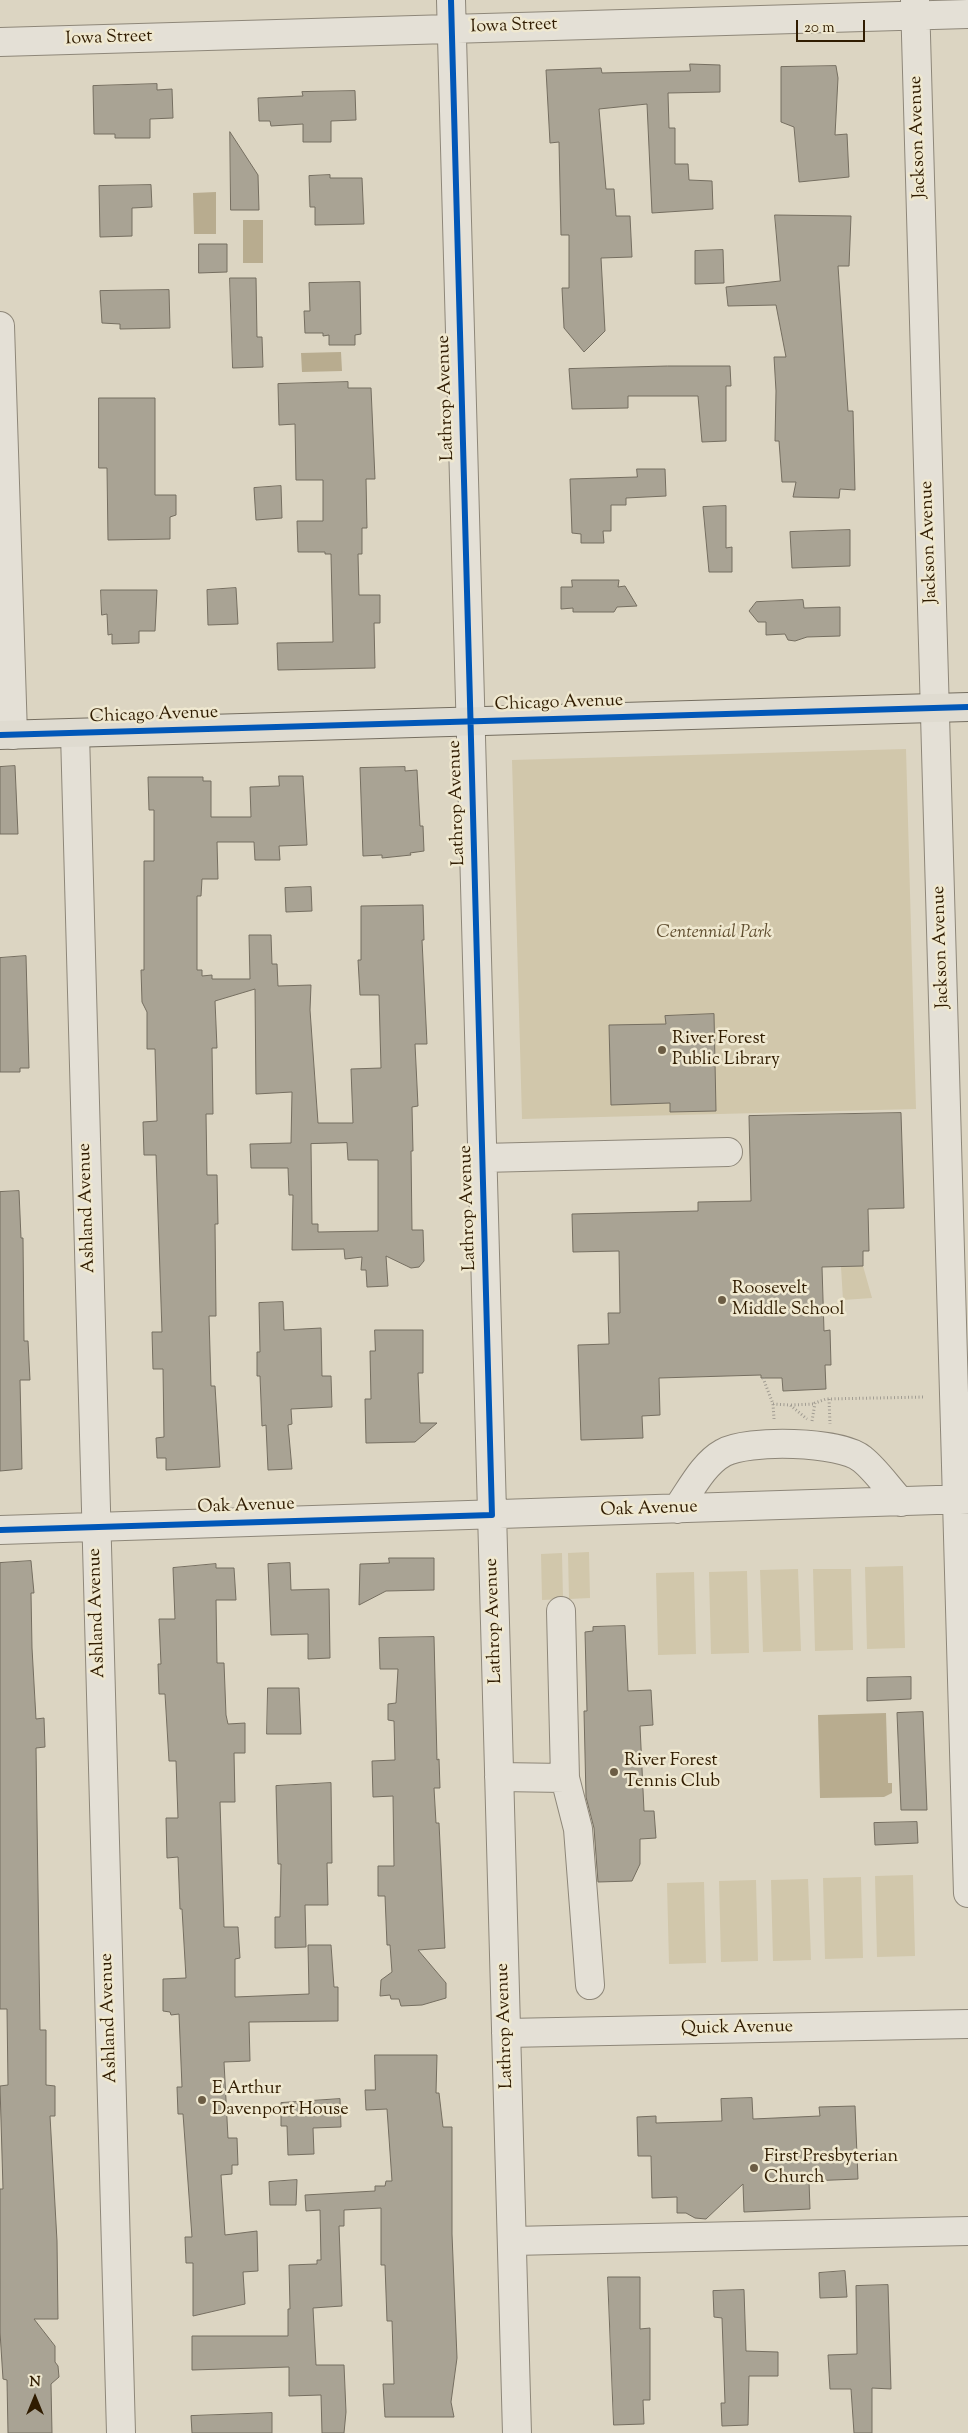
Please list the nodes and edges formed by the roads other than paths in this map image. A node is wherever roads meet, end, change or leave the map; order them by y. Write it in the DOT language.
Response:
graph roads {
  1 [pos="451,0"];
  2 [pos="915,8"];
  3 [pos="968,14"];
  4 [pos="452,29"];
  5 [pos="0,42"];
  6 [pos="0,326"];
  7 [pos="968,707"];
  8 [pos="935,708"];
  9 [pos="470,722"];
  10 [pos="75,733"];
  11 [pos="6,735"];
  12 [pos="728,1152"];
  13 [pos="482,1158"];
  14 [pos="963,1500"];
  15 [pos="901,1502"];
  16 [pos="677,1509"];
  17 [pos="492,1514"];
  18 [pos="96,1526"];
  19 [pos="0,1530"];
  20 [pos="561,1611"];
  21 [pos="499,1777"];
  22 [pos="565,1778"];
  23 [pos="968,1893"];
  24 [pos="590,1985"];
  25 [pos="968,2024"];
  26 [pos="506,2033"];
  27 [pos="968,2231"];
  28 [pos="512,2241"];
  29 [pos="121,2433"];
  30 [pos="517,2433"];
  1 -- 4 [label="street, Lathrop Avenue"];
  2 -- 3 [label="street, Iowa Street"];
  2 -- 4 [label="street, Iowa Street"];
  2 -- 8 [label="street, Jackson Avenue"];
  4 -- 5 [label="street, Iowa Street"];
  4 -- 9 [label="street, Lathrop Avenue"];
  6 -- 11 [label="street"];
  7 -- 8 [label="main road, Chicago Avenue"];
  8 -- 9 [label="main road, Chicago Avenue"];
  8 -- 14 [label="street, Jackson Avenue"];
  9 -- 10 [label="main road, Chicago Avenue"];
  9 -- 13 [label="street, Lathrop Avenue"];
  10 -- 11 [label="main road, Chicago Avenue"];
  10 -- 18 [label="street, Ashland Avenue"];
  12 -- 13 [label="street"];
  13 -- 17 [label="street, Lathrop Avenue"];
  14 -- 15 [label="street, Oak Avenue"];
  14 -- 23 [label="street, Jackson Avenue"];
  15 -- 16 [label="street, Oak Avenue"];
  15 -- 16 [label="street"];
  16 -- 17 [label="street, Oak Avenue"];
  17 -- 18 [label="street, Oak Avenue"];
  17 -- 21 [label="street, Lathrop Avenue"];
  18 -- 19 [label="street, Oak Avenue"];
  18 -- 29 [label="street, Ashland Avenue"];
  20 -- 22 [label="street"];
  21 -- 22 [label="street"];
  21 -- 26 [label="street, Lathrop Avenue"];
  22 -- 24 [label="street"];
  25 -- 26 [label="street, Quick Avenue"];
  26 -- 28 [label="street, Lathrop Avenue"];
  27 -- 28 [label="street"];
  28 -- 30 [label="street, Lathrop Avenue"];
}
